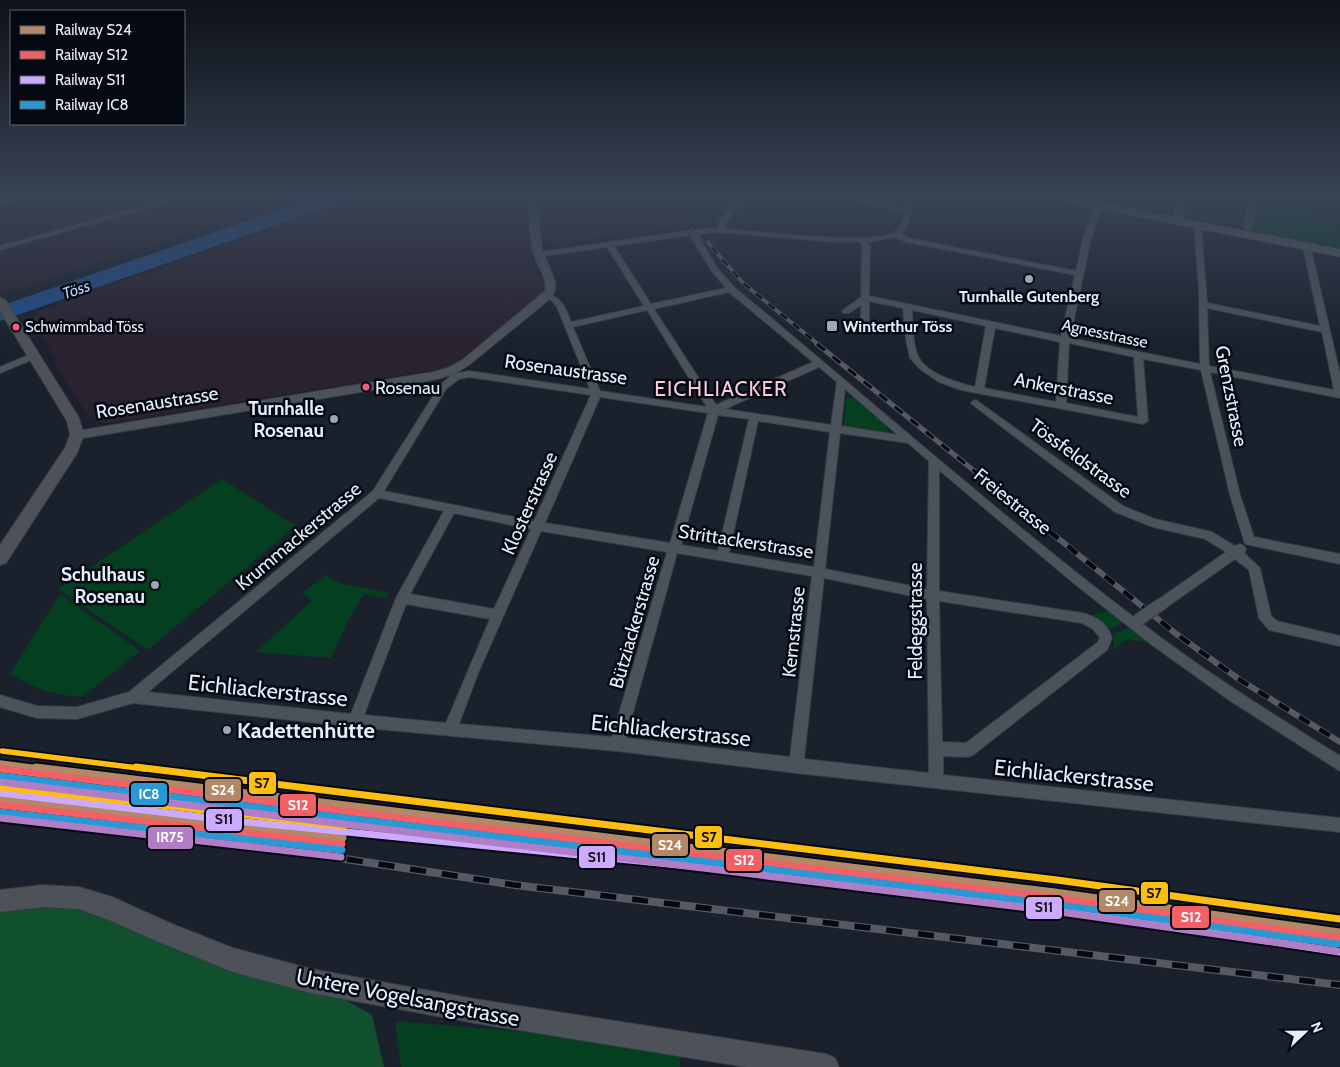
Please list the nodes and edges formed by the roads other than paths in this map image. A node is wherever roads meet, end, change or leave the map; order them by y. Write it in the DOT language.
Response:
graph roads {
  1 [pos="537,246"];
  2 [pos="596,246"];
  3 [pos="610,246"];
  4 [pos="700,246"];
  5 [pos="866,246"];
  6 [pos="936,246"];
  7 [pos="1086,246"];
  8 [pos="1199,246"];
  9 [pos="1301,246"];
  10 [pos="1307,247"];
  11 [pos="1340,253"];
  12 [pos="538,254"];
  13 [pos="1080,274"];
  14 [pos="731,288"];
  15 [pos="549,293"];
  16 [pos="865,298"];
  17 [pos="0,301"];
  18 [pos="1203,305"];
  19 [pos="649,307"];
  20 [pos="907,307"];
  21 [pos="846,311"];
  22 [pos="992,325"];
  23 [pos="569,326"];
  24 [pos="865,328"];
  25 [pos="1325,330"];
  26 [pos="1066,340"];
  27 [pos="1138,355"];
  28 [pos="33,356"];
  29 [pos="820,363"];
  30 [pos="1205,368"];
  31 [pos="0,370"];
  32 [pos="453,373"];
  33 [pos="841,382"];
  34 [pos="979,390"];
  35 [pos="596,393"];
  36 [pos="1340,394"];
  37 [pos="976,403"];
  38 [pos="1061,405"];
  39 [pos="714,410"];
  40 [pos="754,417"];
  41 [pos="835,430"];
  42 [pos="77,435"];
  43 [pos="908,440"];
  44 [pos="934,460"];
  45 [pos="377,494"];
  46 [pos="451,509"];
  47 [pos="538,526"];
  48 [pos="1249,541"];
  49 [pos="673,548"];
  50 [pos="1235,552"];
  51 [pos="723,556"];
  52 [pos="0,558"];
  53 [pos="1340,560"];
  54 [pos="818,572"];
  55 [pos="933,595"];
  56 [pos="402,598"];
  57 [pos="498,615"];
  58 [pos="1135,622"];
  59 [pos="1340,641"];
  60 [pos="132,697"];
  61 [pos="0,701"];
  62 [pos="355,721"];
  63 [pos="450,729"];
  64 [pos="617,744"];
  65 [pos="935,749"];
  66 [pos="1340,764"];
  67 [pos="796,766"];
  68 [pos="936,781"];
  69 [pos="1340,824"];
  70 [pos="0,901"];
  71 [pos="826,1067"];
  1 -- 12 [label="street"];
  2 -- 12 [label="street"];
  3 -- 19 [label="street"];
  4 -- 14 [label="street, Freiestrasse"];
  5 -- 16 [label="street"];
  6 -- 13 [label="street"];
  7 -- 13 [label="street"];
  8 -- 18 [label="street, Grenzstrasse"];
  9 -- 10 [label="main road"];
  10 -- 11 [label="main road"];
  10 -- 25 [label="street"];
  12 -- 15 [label="street"];
  13 -- 26 [label="street"];
  14 -- 19 [label="street"];
  14 -- 29 [label="street, Freiestrasse"];
  15 -- 23 [label="street"];
  15 -- 32 [label="street, Krummackerstrasse"];
  16 -- 20 [label="street, Agnesstrasse"];
  16 -- 21 [label="street"];
  16 -- 24 [label="street"];
  17 -- 28 [label="main road"];
  18 -- 25 [label="street"];
  18 -- 30 [label="street, Grenzstrasse"];
  19 -- 23 [label="street"];
  19 -- 39 [label="street"];
  20 -- 22 [label="street, Agnesstrasse"];
  20 -- 34 [label="street, Ankerstrasse"];
  22 -- 26 [label="street, Agnesstrasse"];
  22 -- 34 [label="street"];
  23 -- 35 [label="street"];
  25 -- 36 [label="street"];
  26 -- 27 [label="street, Agnesstrasse"];
  26 -- 38 [label="street"];
  27 -- 30 [label="street, Agnesstrasse"];
  27 -- 38 [label="street, Ankerstrasse"];
  28 -- 31 [label="street"];
  28 -- 42 [label="main road"];
  29 -- 33 [label="street, Freiestrasse"];
  29 -- 39 [label="street"];
  30 -- 36 [label="street, Agnesstrasse"];
  30 -- 48 [label="street, Grenzstrasse"];
  32 -- 35 [label="street, Rosenaustrasse"];
  32 -- 42 [label="street, Rosenaustrasse"];
  32 -- 45 [label="street, Krummackerstrasse"];
  33 -- 41 [label="street, Kernstrasse"];
  33 -- 43 [label="street, Freiestrasse"];
  34 -- 38 [label="street, Ankerstrasse"];
  35 -- 39 [label="street, Rosenaustrasse"];
  35 -- 47 [label="street, Klosterstrasse"];
  37 -- 50 [label="street, Tössfeldstrasse"];
  39 -- 40 [label="street, Rosenaustrasse"];
  39 -- 49 [label="street, Bütziackerstrasse"];
  40 -- 41 [label="street, Rosenaustrasse"];
  40 -- 51 [label="street"];
  41 -- 43 [label="street, Rosenaustrasse"];
  41 -- 54 [label="street, Kernstrasse"];
  42 -- 52 [label="main road"];
  43 -- 44 [label="street, Freiestrasse"];
  44 -- 55 [label="street, Feldeggstrasse"];
  44 -- 58 [label="street, Freiestrasse"];
  45 -- 46 [label="street, Strittackerstrasse"];
  45 -- 60 [label="street, Krummackerstrasse"];
  46 -- 47 [label="street, Strittackerstrasse"];
  46 -- 56 [label="street"];
  47 -- 49 [label="street, Strittackerstrasse"];
  47 -- 57 [label="street, Klosterstrasse"];
  48 -- 50 [label="street"];
  48 -- 53 [label="street"];
  49 -- 51 [label="street, Strittackerstrasse"];
  49 -- 64 [label="street, Bütziackerstrasse"];
  50 -- 58 [label="street, bridge"];
  50 -- 59 [label="street, Tössfeldstrasse"];
  51 -- 54 [label="street, Strittackerstrasse"];
  54 -- 55 [label="street, Strittackerstrasse"];
  54 -- 67 [label="street, Kernstrasse"];
  55 -- 65 [label="street, Feldeggstrasse"];
  55 -- 65 [label="street, Strittackerstrasse"];
  56 -- 57 [label="street"];
  56 -- 62 [label="street"];
  57 -- 63 [label="street, Klosterstrasse"];
  58 -- 66 [label="street, Freiestrasse"];
  60 -- 61 [label="street, Eichliackerstrasse"];
  60 -- 62 [label="street, Eichliackerstrasse"];
  62 -- 63 [label="street, Eichliackerstrasse"];
  63 -- 64 [label="street, Eichliackerstrasse"];
  64 -- 67 [label="street, Eichliackerstrasse"];
  65 -- 68 [label="street, Feldeggstrasse"];
  67 -- 68 [label="street, Eichliackerstrasse"];
  68 -- 69 [label="street, Eichliackerstrasse"];
  70 -- 71 [label="main road, Untere Vogelsangstrasse"];
}
